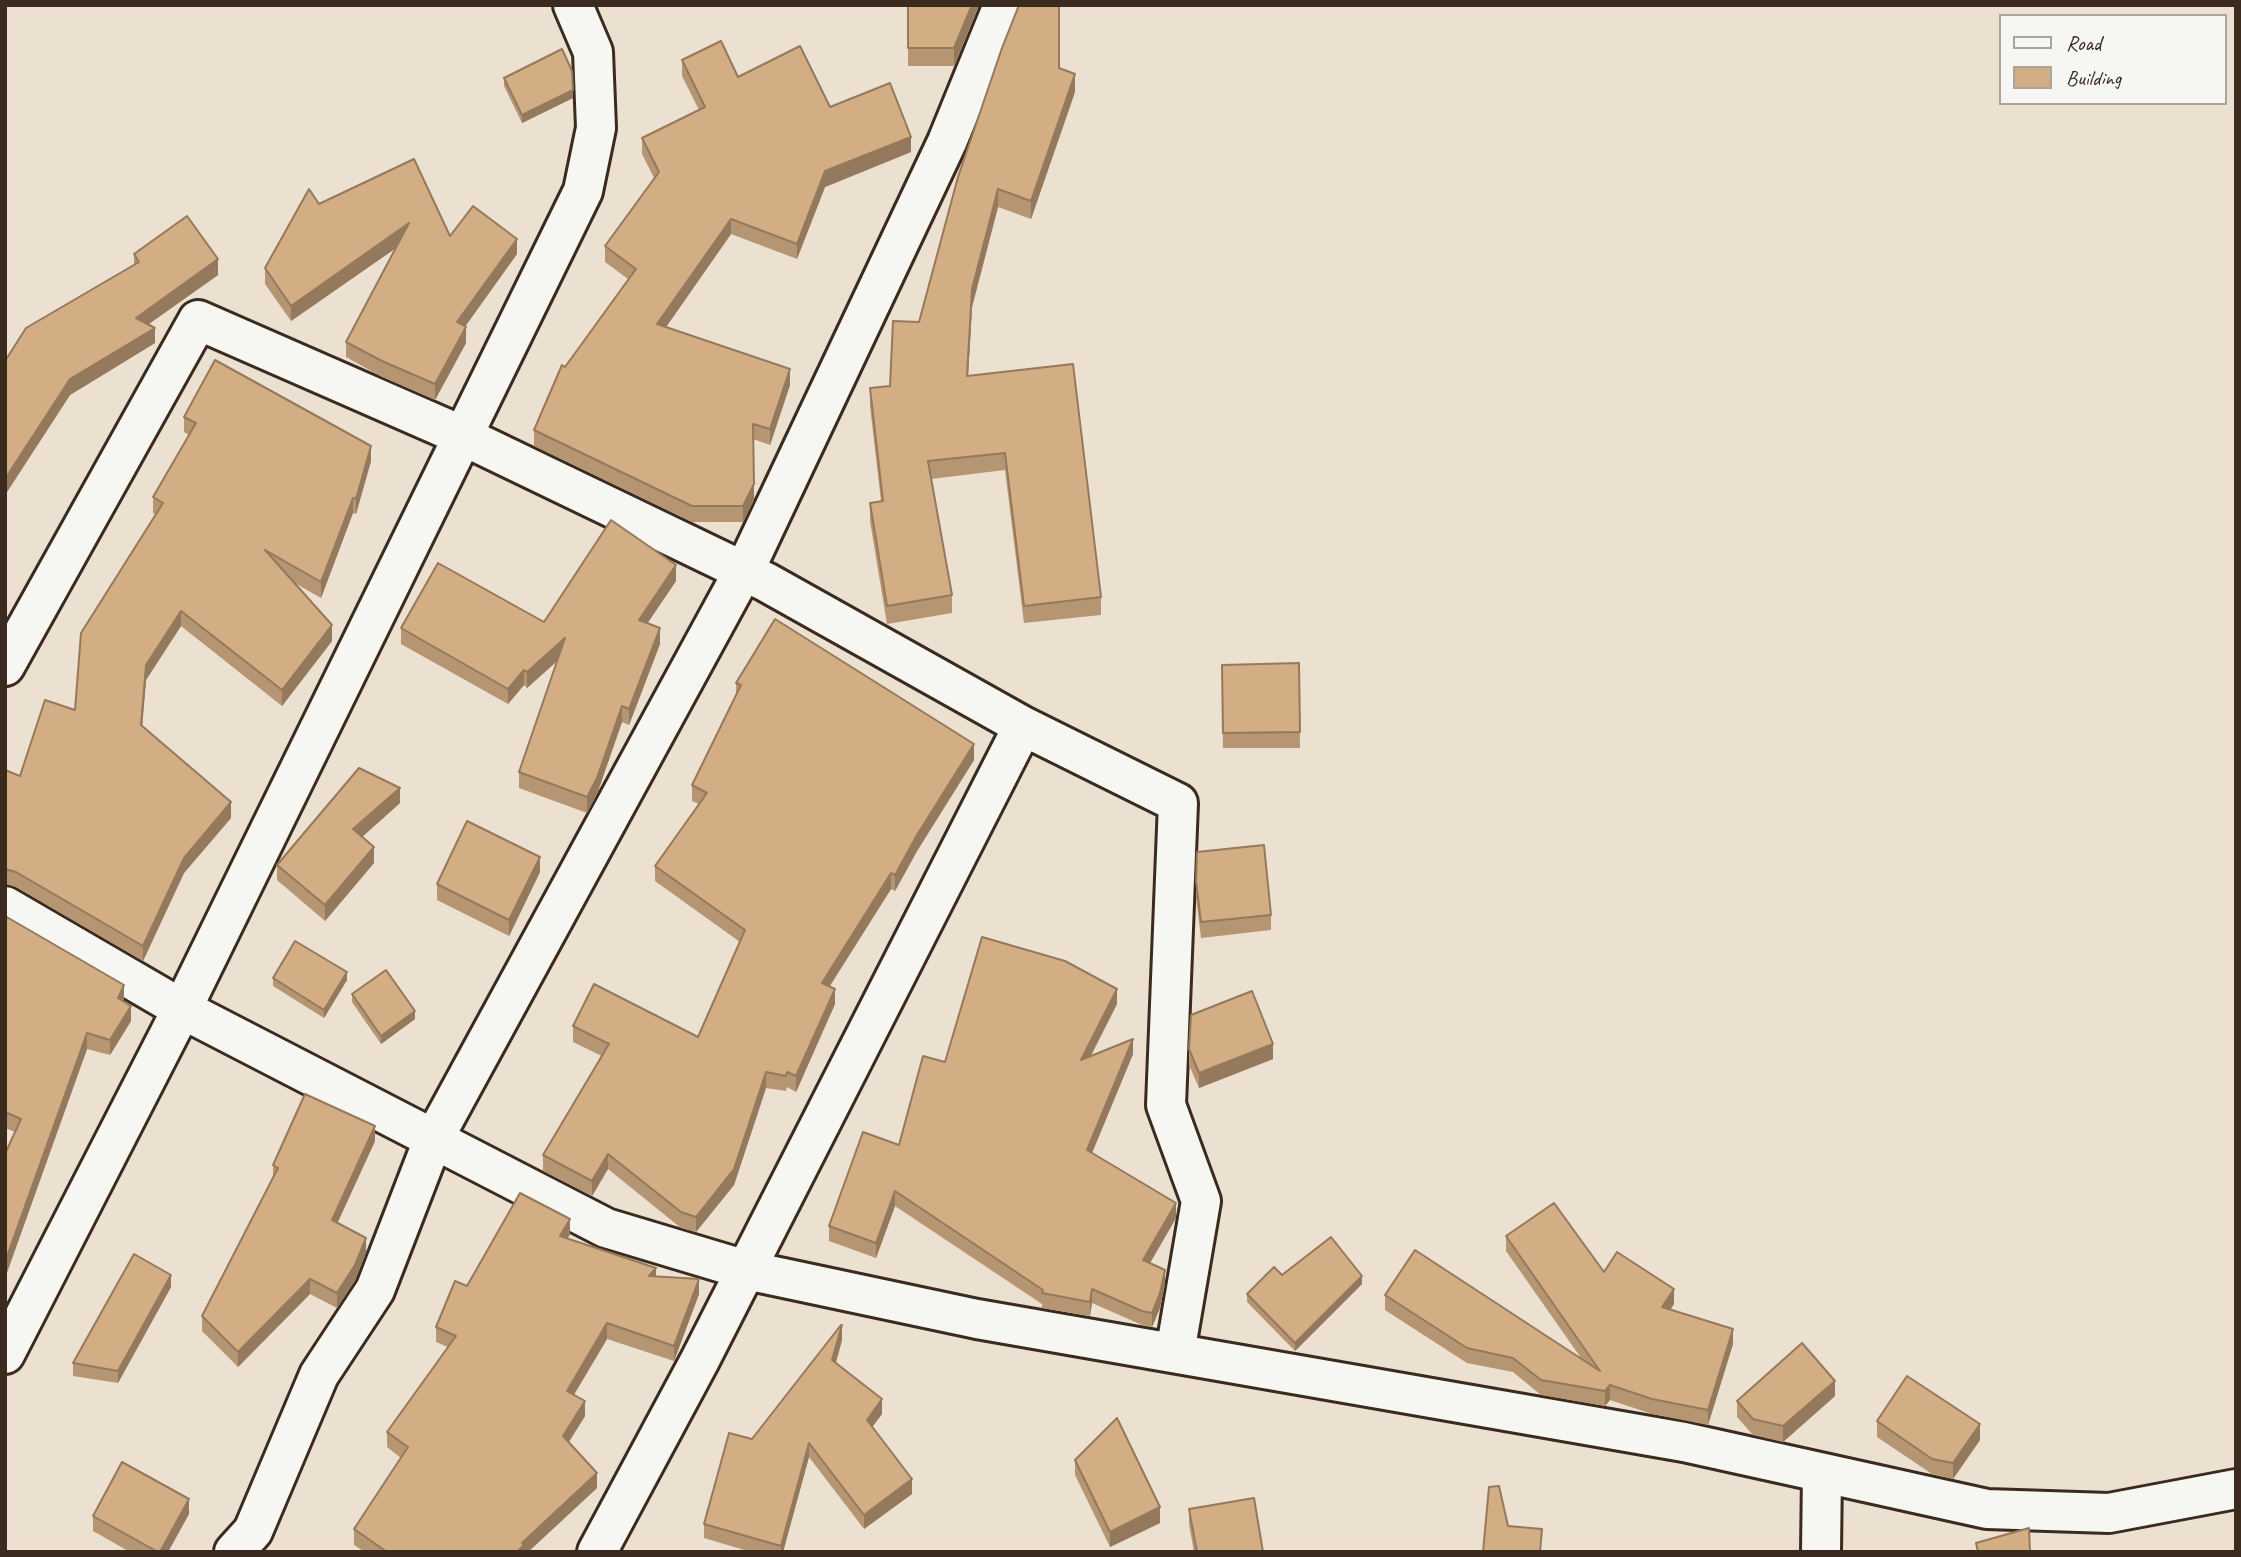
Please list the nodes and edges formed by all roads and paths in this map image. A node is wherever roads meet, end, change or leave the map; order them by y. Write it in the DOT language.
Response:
graph roads {
  1 [pos="573,5"];
  2 [pos="1003,5"];
  3 [pos="463,436"];
  4 [pos="744,571"];
  5 [pos="5,666"];
  6 [pos="1023,726"];
  7 [pos="5,906"];
  8 [pos="182,1009"];
  9 [pos="433,1140"];
  10 [pos="746,1270"];
  11 [pos="1175,1353"];
  12 [pos="5,1354"];
  13 [pos="1822,1473"];
  14 [pos="2236,1489"];
  15 [pos="234,1552"];
  16 [pos="597,1552"];
  17 [pos="1821,1552"];
  1 -- 3 [label="street"];
  2 -- 4 [label="street"];
  3 -- 4 [label="street"];
  3 -- 5 [label="street"];
  3 -- 8 [label="street"];
  4 -- 6 [label="street"];
  4 -- 9 [label="street"];
  6 -- 10 [label="street"];
  6 -- 11 [label="street"];
  7 -- 8 [label="street"];
  8 -- 9 [label="street"];
  8 -- 12 [label="street"];
  9 -- 10 [label="street"];
  9 -- 15 [label="street"];
  10 -- 11 [label="street"];
  10 -- 16 [label="street"];
  11 -- 13 [label="street"];
  13 -- 14 [label="street"];
  13 -- 17 [label="street"];
}
